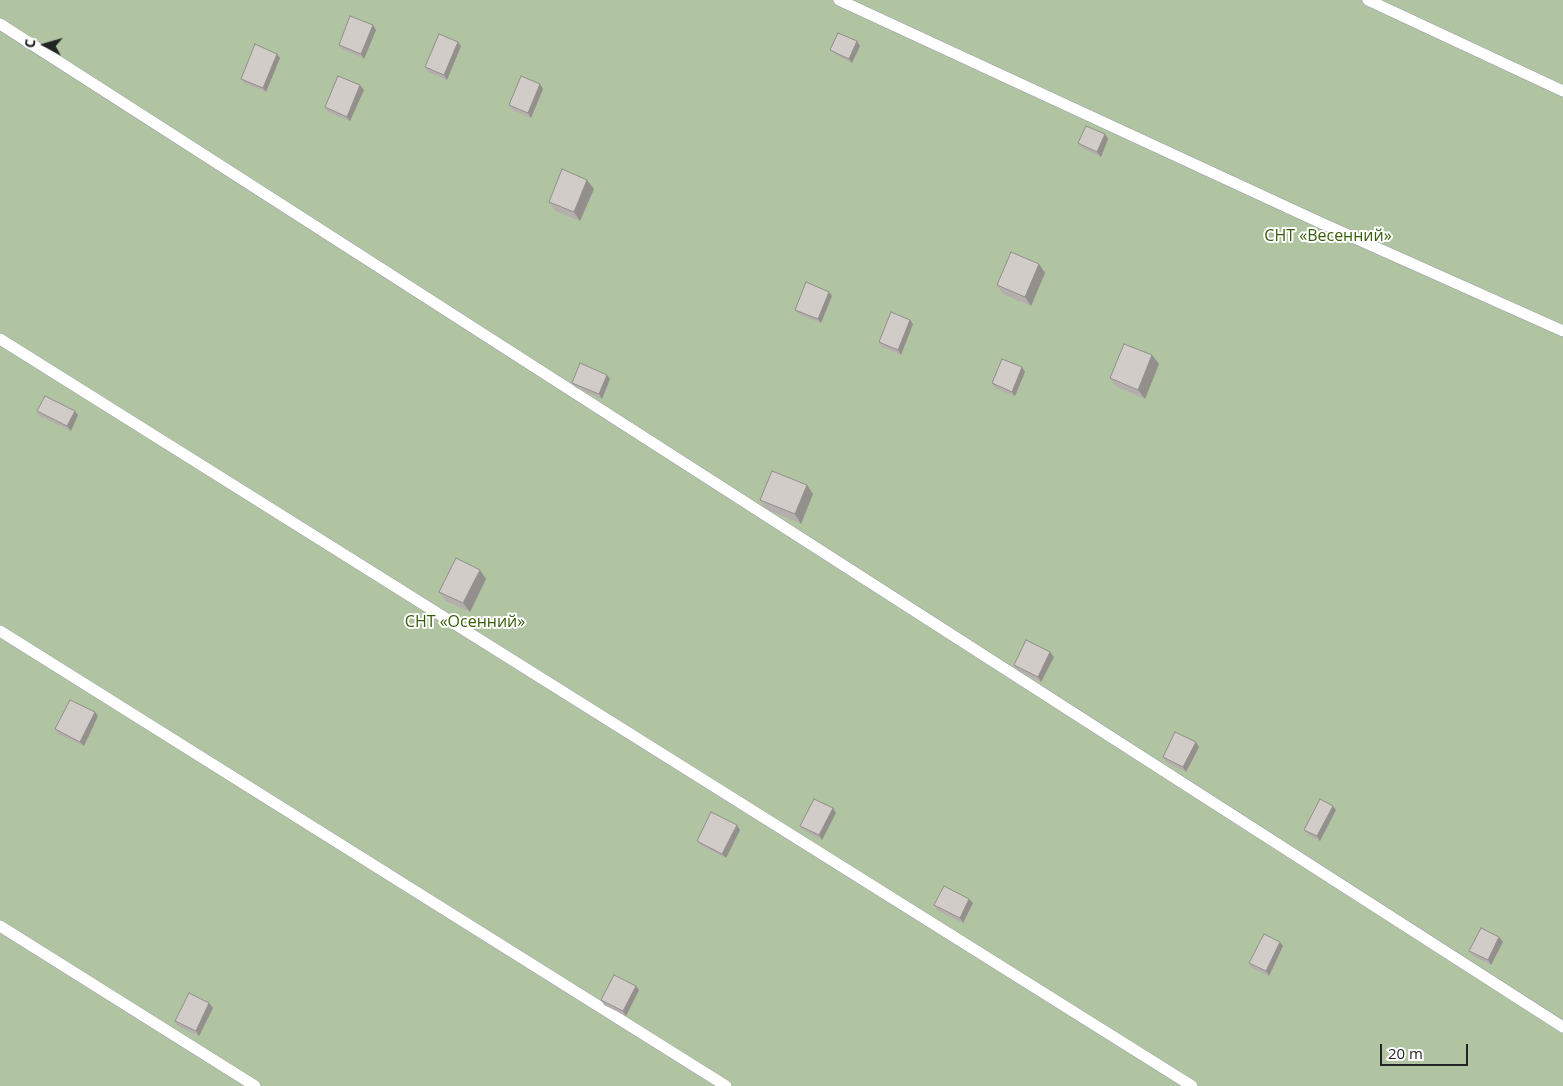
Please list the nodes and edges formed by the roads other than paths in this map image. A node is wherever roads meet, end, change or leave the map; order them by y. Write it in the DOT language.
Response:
graph roads {
  1 [pos="839,0"];
  2 [pos="1368,0"];
  3 [pos="0,24"];
  4 [pos="1563,91"];
  5 [pos="1563,331"];
  6 [pos="0,339"];
  7 [pos="0,631"];
  8 [pos="0,926"];
  9 [pos="1563,1026"];
  10 [pos="255,1086"];
  11 [pos="726,1086"];
  12 [pos="1192,1086"];
  1 -- 5 [label="lane"];
  2 -- 4 [label="lane"];
  3 -- 9 [label="lane"];
  6 -- 12 [label="lane"];
  7 -- 11 [label="lane"];
  8 -- 10 [label="lane"];
}
